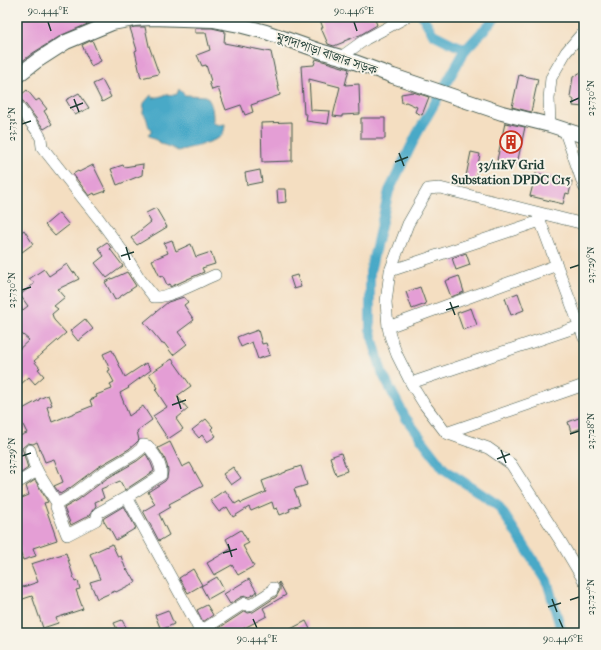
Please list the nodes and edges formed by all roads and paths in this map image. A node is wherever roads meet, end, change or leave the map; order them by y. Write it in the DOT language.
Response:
graph roads {
  1 [pos="407,17"];
  2 [pos="582,36"];
  3 [pos="341,57"];
  4 [pos="17,76"];
  5 [pos="17,105"];
  6 [pos="550,125"];
  7 [pos="564,129"];
  8 [pos="584,136"];
  9 [pos="584,187"];
  10 [pos="539,217"];
  11 [pos="584,224"];
  12 [pos="557,265"];
  13 [pos="390,271"];
  14 [pos="215,275"];
  15 [pos="580,326"];
  16 [pos="388,327"];
  17 [pos="584,338"];
  18 [pos="411,383"];
  19 [pos="584,385"];
  20 [pos="446,433"];
  21 [pos="30,450"];
  22 [pos="38,471"];
  23 [pos="17,483"];
  24 [pos="130,495"];
  25 [pos="60,503"];
  26 [pos="584,581"];
  27 [pos="273,588"];
  28 [pos="198,632"];
  1 -- 3 [label="street"];
  2 -- 6 [label="street"];
  3 -- 4 [label="street, মুগদাপাড়া বাজার সড়ক"];
  3 -- 6 [label="street, মুগদাপাড়া বাজার সড়ক"];
  5 -- 14 [label="street"];
  6 -- 7 [label="street, মুগদাপাড়া বাজার সড়ক"];
  7 -- 8 [label="street, মুগদাপাড়া বাজার সড়ক"];
  7 -- 9 [label="street"];
  10 -- 11 [label="street"];
  10 -- 12 [label="street"];
  10 -- 13 [label="street"];
  10 -- 13 [label="street"];
  12 -- 15 [label="street"];
  12 -- 16 [label="street"];
  13 -- 16 [label="street"];
  15 -- 17 [label="street"];
  15 -- 18 [label="street"];
  16 -- 18 [label="street"];
  18 -- 20 [label="street"];
  19 -- 20 [label="street"];
  20 -- 26 [label="street"];
  21 -- 22 [label="street"];
  22 -- 23 [label="street"];
  22 -- 25 [label="street"];
  24 -- 25 [label="street"];
  24 -- 25 [label="street"];
  24 -- 28 [label="street"];
  27 -- 28 [label="street"];
}
